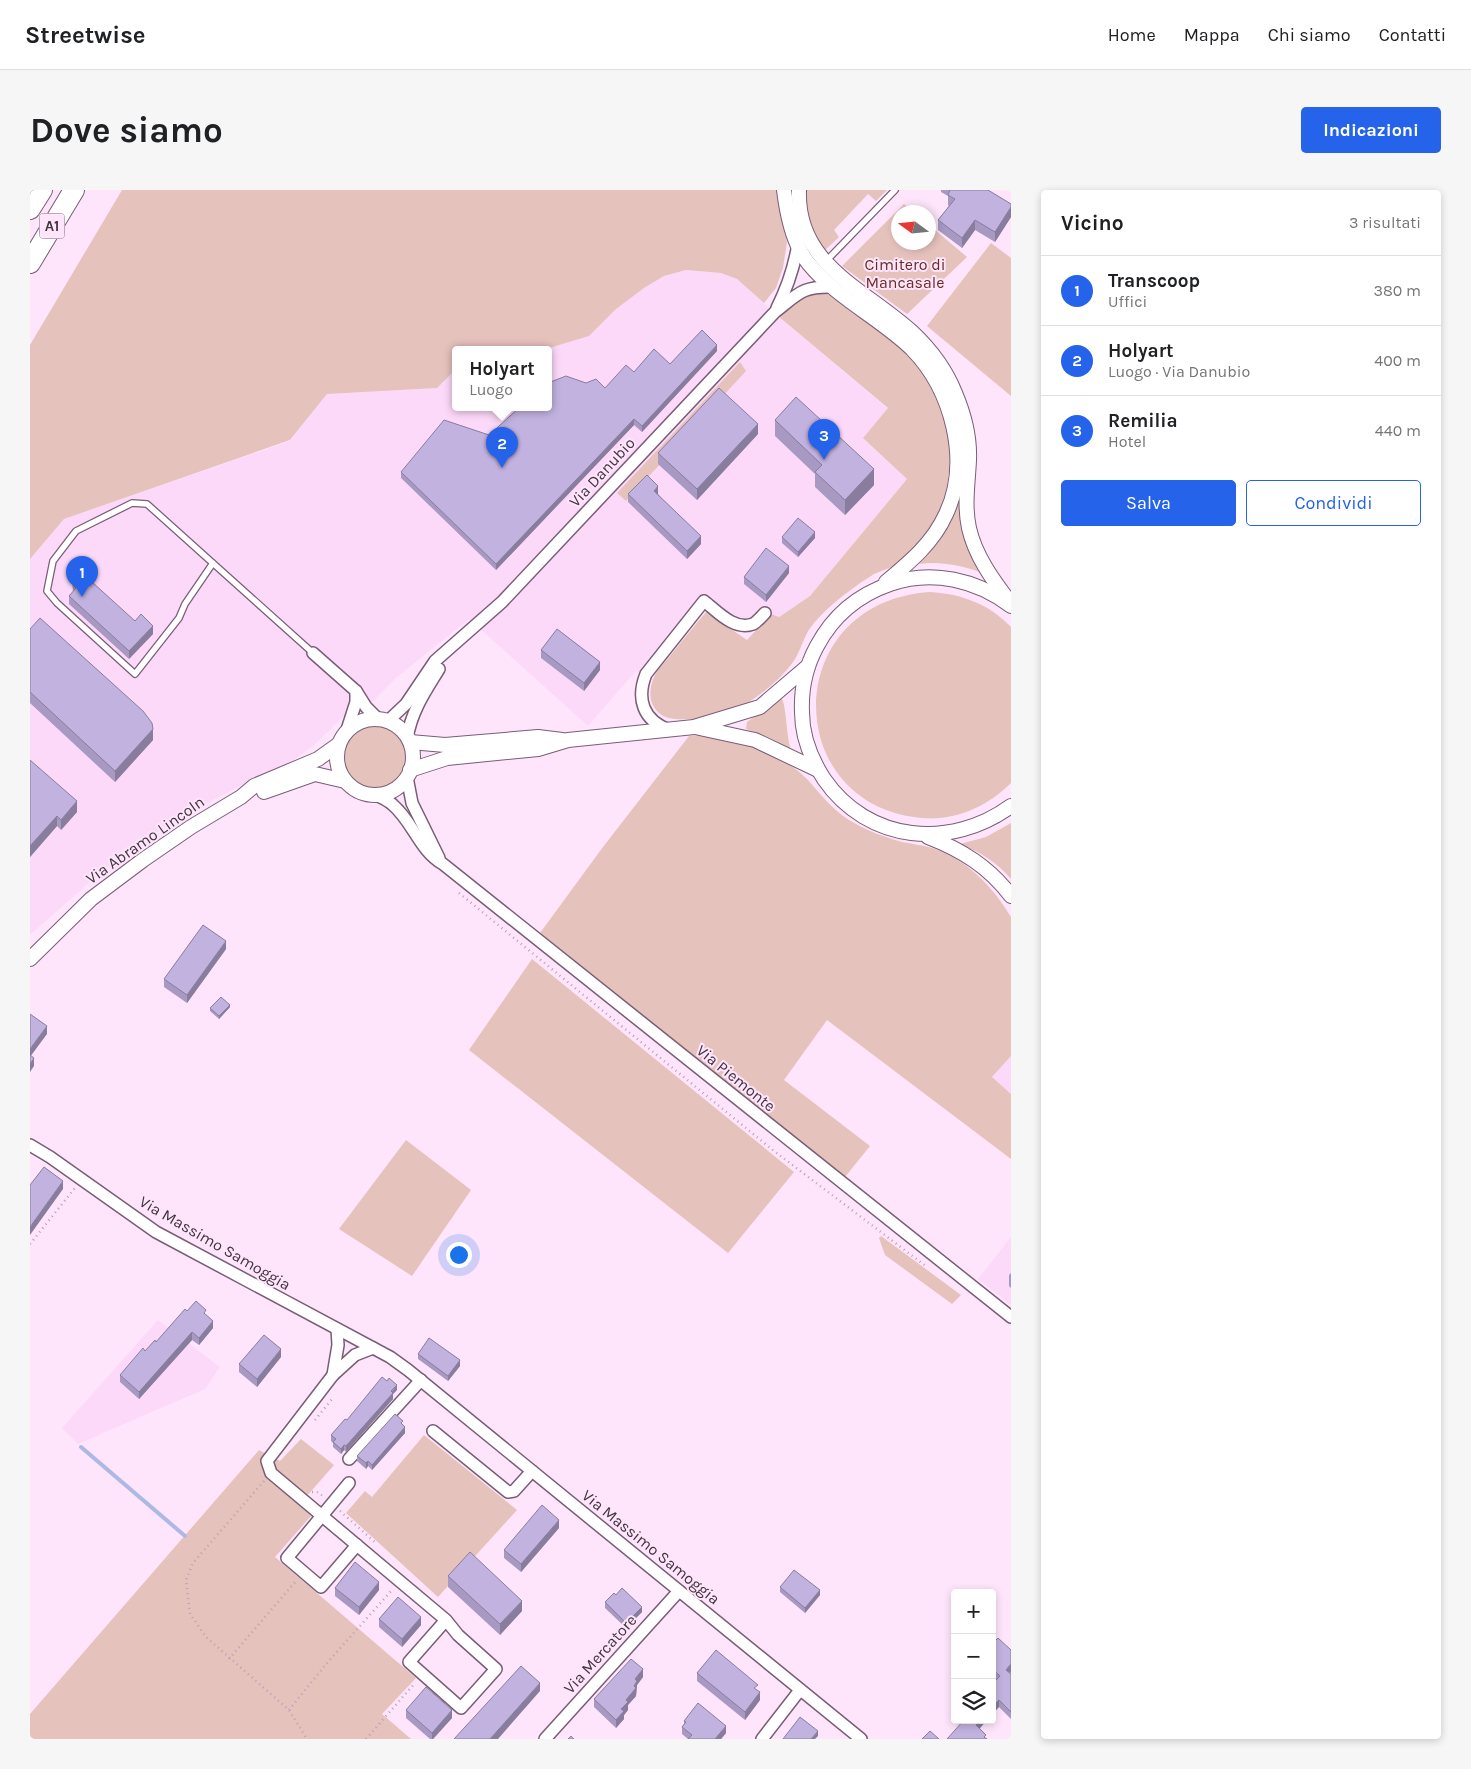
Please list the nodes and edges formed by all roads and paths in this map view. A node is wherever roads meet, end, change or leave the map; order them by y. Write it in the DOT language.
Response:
graph roads {
  1 [pos="42,190"];
  2 [pos="74,190"];
  3 [pos="784,190"];
  4 [pos="799,190"];
  5 [pos="895,190"];
  6 [pos="30,209"];
  7 [pos="798,244"];
  8 [pos="831,256"];
  9 [pos="30,263"];
  10 [pos="833,287"];
  11 [pos="774,312"];
  12 [pos="213,563"];
  13 [pos="878,588"];
  14 [pos="1011,605"];
  15 [pos="765,613"];
  16 [pos="448,649"];
  17 [pos="313,653"];
  18 [pos="808,666"];
  19 [pos="356,691"];
  20 [pos="383,720"];
  21 [pos="694,727"];
  22 [pos="347,730"];
  23 [pos="669,730"];
  24 [pos="409,740"];
  25 [pos="568,740"];
  26 [pos="339,744"];
  27 [pos="818,770"];
  28 [pos="409,773"];
  29 [pos="345,781"];
  30 [pos="376,795"];
  31 [pos="241,797"];
  32 [pos="1011,806"];
  33 [pos="923,835"];
  34 [pos="443,864"];
  35 [pos="458,893"];
  36 [pos="1011,896"];
  37 [pos="30,959"];
  38 [pos="30,1145"];
  39 [pos="82,1179"];
  40 [pos="30,1244"];
  41 [pos="932,1271"];
  42 [pos="1011,1317"];
  43 [pos="337,1329"];
  44 [pos="374,1348"];
  45 [pos="333,1375"];
  46 [pos="421,1380"];
  47 [pos="433,1431"];
  48 [pos="349,1459"];
  49 [pos="532,1471"];
  50 [pos="271,1473"];
  51 [pos="349,1483"];
  52 [pos="321,1516"];
  53 [pos="357,1546"];
  54 [pos="303,1572"];
  55 [pos="400,1582"];
  56 [pos="679,1591"];
  57 [pos="446,1620"];
  58 [pos="228,1659"];
  59 [pos="423,1674"];
  60 [pos="800,1690"];
  61 [pos="289,1710"];
  62 [pos="307,1739"];
  63 [pos="366,1739"];
  64 [pos="545,1739"];
  65 [pos="762,1739"];
  66 [pos="861,1739"];
  1 -- 6 [label="highway, A1"];
  2 -- 9 [label="highway, A1"];
  3 -- 7 [label="street"];
  4 -- 14 [label="street"];
  5 -- 8 [label="lane"];
  7 -- 10 [label="street"];
  7 -- 11 [label="street, Via Danubio"];
  10 -- 11 [label="street, Via Danubio"];
  10 -- 13 [label="street"];
  11 -- 16 [label="street, Via Danubio"];
  12 -- 12 [label="lane"];
  12 -- 17 [label="lane"];
  13 -- 14 [label="street"];
  13 -- 18 [label="street"];
  15 -- 23 [label="street"];
  16 -- 20 [label="street, Via Danubio"];
  16 -- 24 [label="street, Via Danubio"];
  17 -- 19 [label="street"];
  18 -- 21 [label="street"];
  18 -- 27 [label="street"];
  19 -- 20 [label="street"];
  19 -- 22 [label="street"];
  20 -- 22 [label="street"];
  20 -- 24 [label="street"];
  21 -- 23 [label="street"];
  21 -- 27 [label="street"];
  22 -- 26 [label="street"];
  23 -- 25 [label="street"];
  24 -- 25 [label="street"];
  24 -- 28 [label="street"];
  25 -- 28 [label="street"];
  26 -- 29 [label="street"];
  26 -- 31 [label="street, Via Abramo Lincoln"];
  27 -- 33 [label="street"];
  28 -- 30 [label="street"];
  28 -- 34 [label="street, Via Piemonte"];
  29 -- 30 [label="street"];
  29 -- 31 [label="street, Via Abramo Lincoln"];
  30 -- 34 [label="street, Via Piemonte"];
  31 -- 37 [label="street, Via Abramo Lincoln"];
  32 -- 33 [label="street"];
  33 -- 36 [label="street"];
  34 -- 42 [label="street, Via Piemonte"];
  35 -- 41 [label="path"];
  38 -- 39 [label="street, Via Massimo Samoggia"];
  39 -- 40 [label="path"];
  39 -- 43 [label="street, Via Massimo Samoggia"];
  43 -- 44 [label="street, Via Massimo Samoggia"];
  43 -- 45 [label="street"];
  44 -- 45 [label="street"];
  44 -- 46 [label="street, Via Massimo Samoggia"];
  45 -- 50 [label="street"];
  46 -- 48 [label="street"];
  46 -- 49 [label="street, Via Massimo Samoggia"];
  47 -- 49 [label="street"];
  49 -- 56 [label="street, Via Massimo Samoggia"];
  50 -- 52 [label="street"];
  50 -- 58 [label="path"];
  51 -- 52 [label="street"];
  52 -- 53 [label="street"];
  52 -- 54 [label="street"];
  53 -- 54 [label="street"];
  53 -- 55 [label="street"];
  54 -- 58 [label="path"];
  55 -- 57 [label="street"];
  55 -- 61 [label="path"];
  56 -- 60 [label="street, Via Massimo Samoggia"];
  56 -- 64 [label="street, Via Mercatore"];
  57 -- 59 [label="street"];
  57 -- 59 [label="street"];
  58 -- 61 [label="path"];
  59 -- 63 [label="path"];
  60 -- 65 [label="street"];
  60 -- 66 [label="street, Via Massimo Samoggia"];
  61 -- 62 [label="path"];
}
